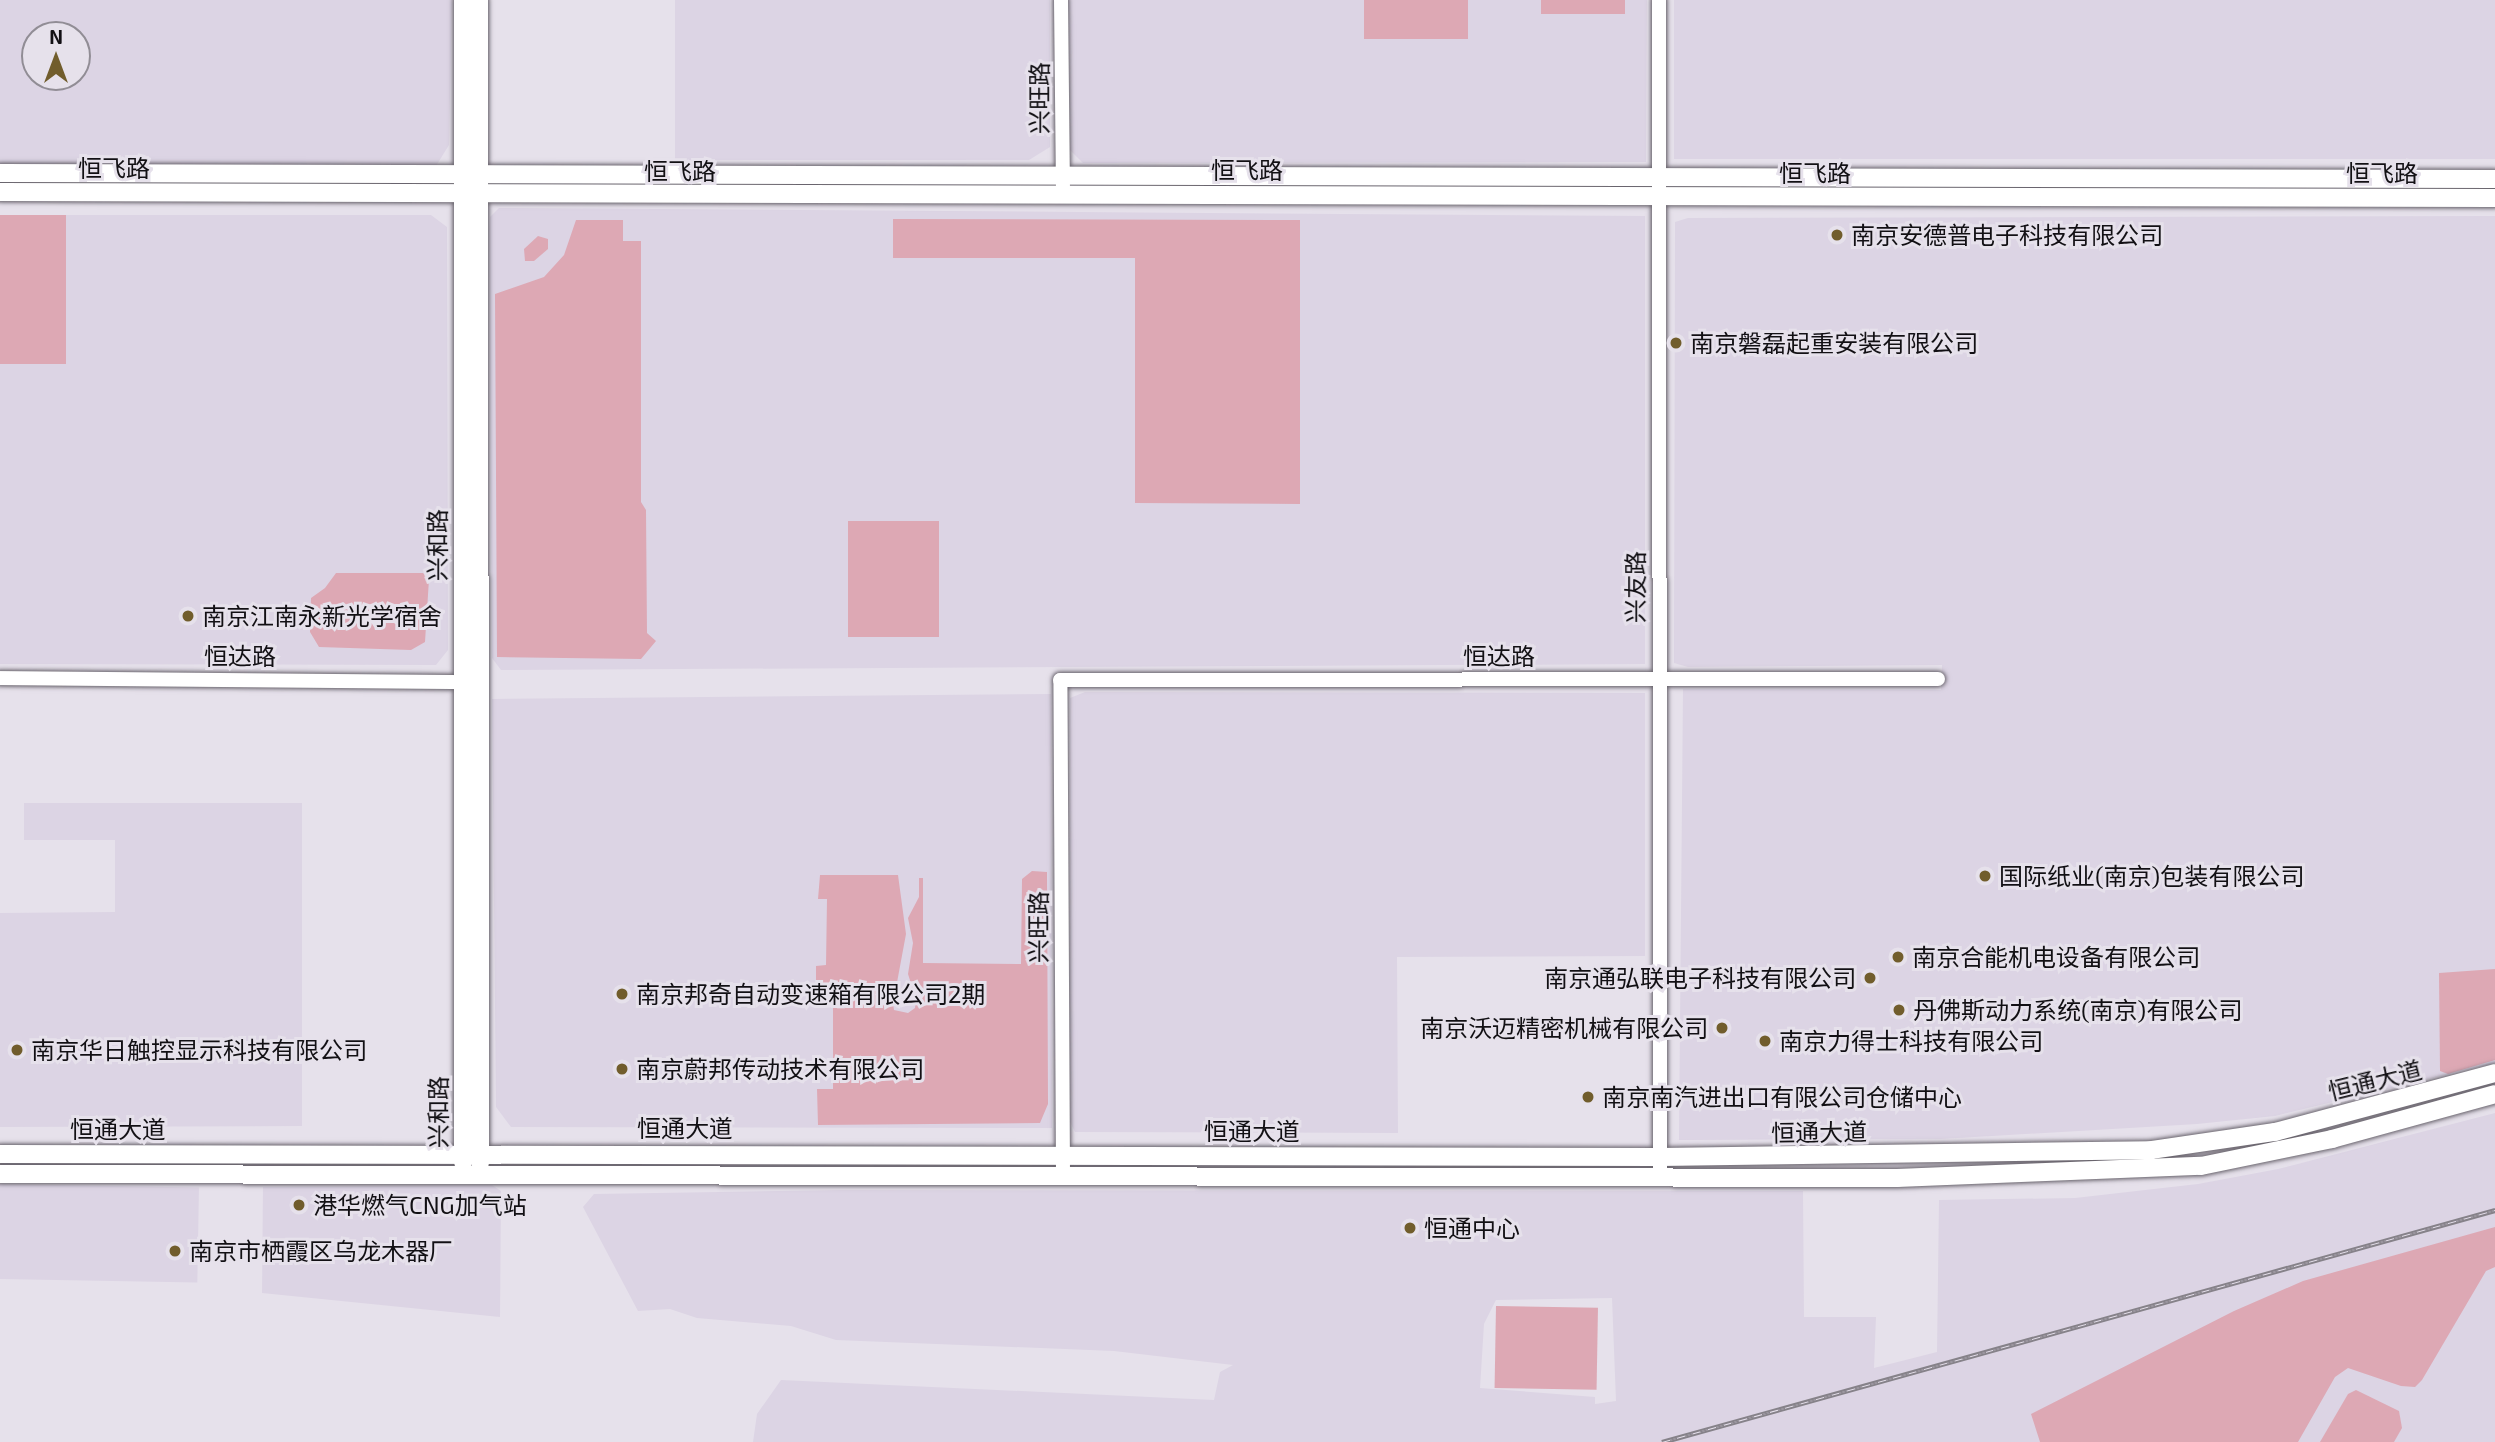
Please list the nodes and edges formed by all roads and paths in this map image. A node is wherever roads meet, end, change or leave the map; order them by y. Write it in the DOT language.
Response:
graph roads {
  1 [pos="463,0"];
  2 [pos="479,0"];
  3 [pos="1062,0"];
  4 [pos="1659,0"];
  5 [pos="0,173"];
  6 [pos="471,173"];
  7 [pos="1063,175"];
  8 [pos="1660,178"];
  9 [pos="2495,179"];
  10 [pos="0,191"];
  11 [pos="471,195"];
  12 [pos="1063,195"];
  13 [pos="1659,197"];
  14 [pos="2495,198"];
  15 [pos="0,678"];
  16 [pos="1658,679"];
  17 [pos="1938,679"];
  18 [pos="1060,680"];
  19 [pos="461,681"];
  20 [pos="480,682"];
  21 [pos="2495,1073"];
  22 [pos="2495,1094"];
  23 [pos="472,1152"];
  24 [pos="0,1154"];
  25 [pos="1063,1156"];
  26 [pos="1660,1166"];
  27 [pos="472,1173"];
  28 [pos="0,1174"];
  29 [pos="1063,1174"];
  1 -- 6 [label="main road, 兴和路"];
  2 -- 6 [label="main road, 兴和路"];
  3 -- 7 [label="street, 兴旺路"];
  4 -- 8 [label="street, 兴友路"];
  5 -- 6 [label="main road, 恒飞路"];
  6 -- 7 [label="main road, 恒飞路"];
  6 -- 11 [label="main road, 兴和路"];
  7 -- 8 [label="main road, 恒飞路"];
  7 -- 12 [label="street, 兴旺路"];
  8 -- 9 [label="main road, 恒飞路"];
  8 -- 13 [label="street, 兴友路"];
  10 -- 11 [label="main road, 恒飞路"];
  11 -- 12 [label="main road, 恒飞路"];
  11 -- 19 [label="main road, 兴和路"];
  11 -- 20 [label="main road, 兴和路"];
  12 -- 13 [label="main road, 恒飞路"];
  13 -- 14 [label="main road, 恒飞路"];
  13 -- 16 [label="street, 兴友路"];
  15 -- 19 [label="street, 恒达路"];
  16 -- 17 [label="street, 恒达路"];
  16 -- 18 [label="street, 恒达路"];
  16 -- 26 [label="street, 兴友路"];
  18 -- 25 [label="street, 兴旺路"];
  19 -- 20 [label="street, 恒达路"];
  19 -- 23 [label="main road, 兴和路"];
  20 -- 23 [label="main road, 兴和路"];
  21 -- 26 [label="main road, 恒通大道"];
  22 -- 26 [label="main road, 恒通大道"];
  23 -- 24 [label="main road, 恒通大道"];
  23 -- 25 [label="main road, 恒通大道"];
  23 -- 27 [label="main road, 兴和路"];
  25 -- 26 [label="main road, 恒通大道"];
  25 -- 29 [label="street, 兴旺路"];
  26 -- 29 [label="main road, 恒通大道"];
  27 -- 28 [label="main road, 恒通大道"];
  27 -- 29 [label="main road, 恒通大道"];
}
